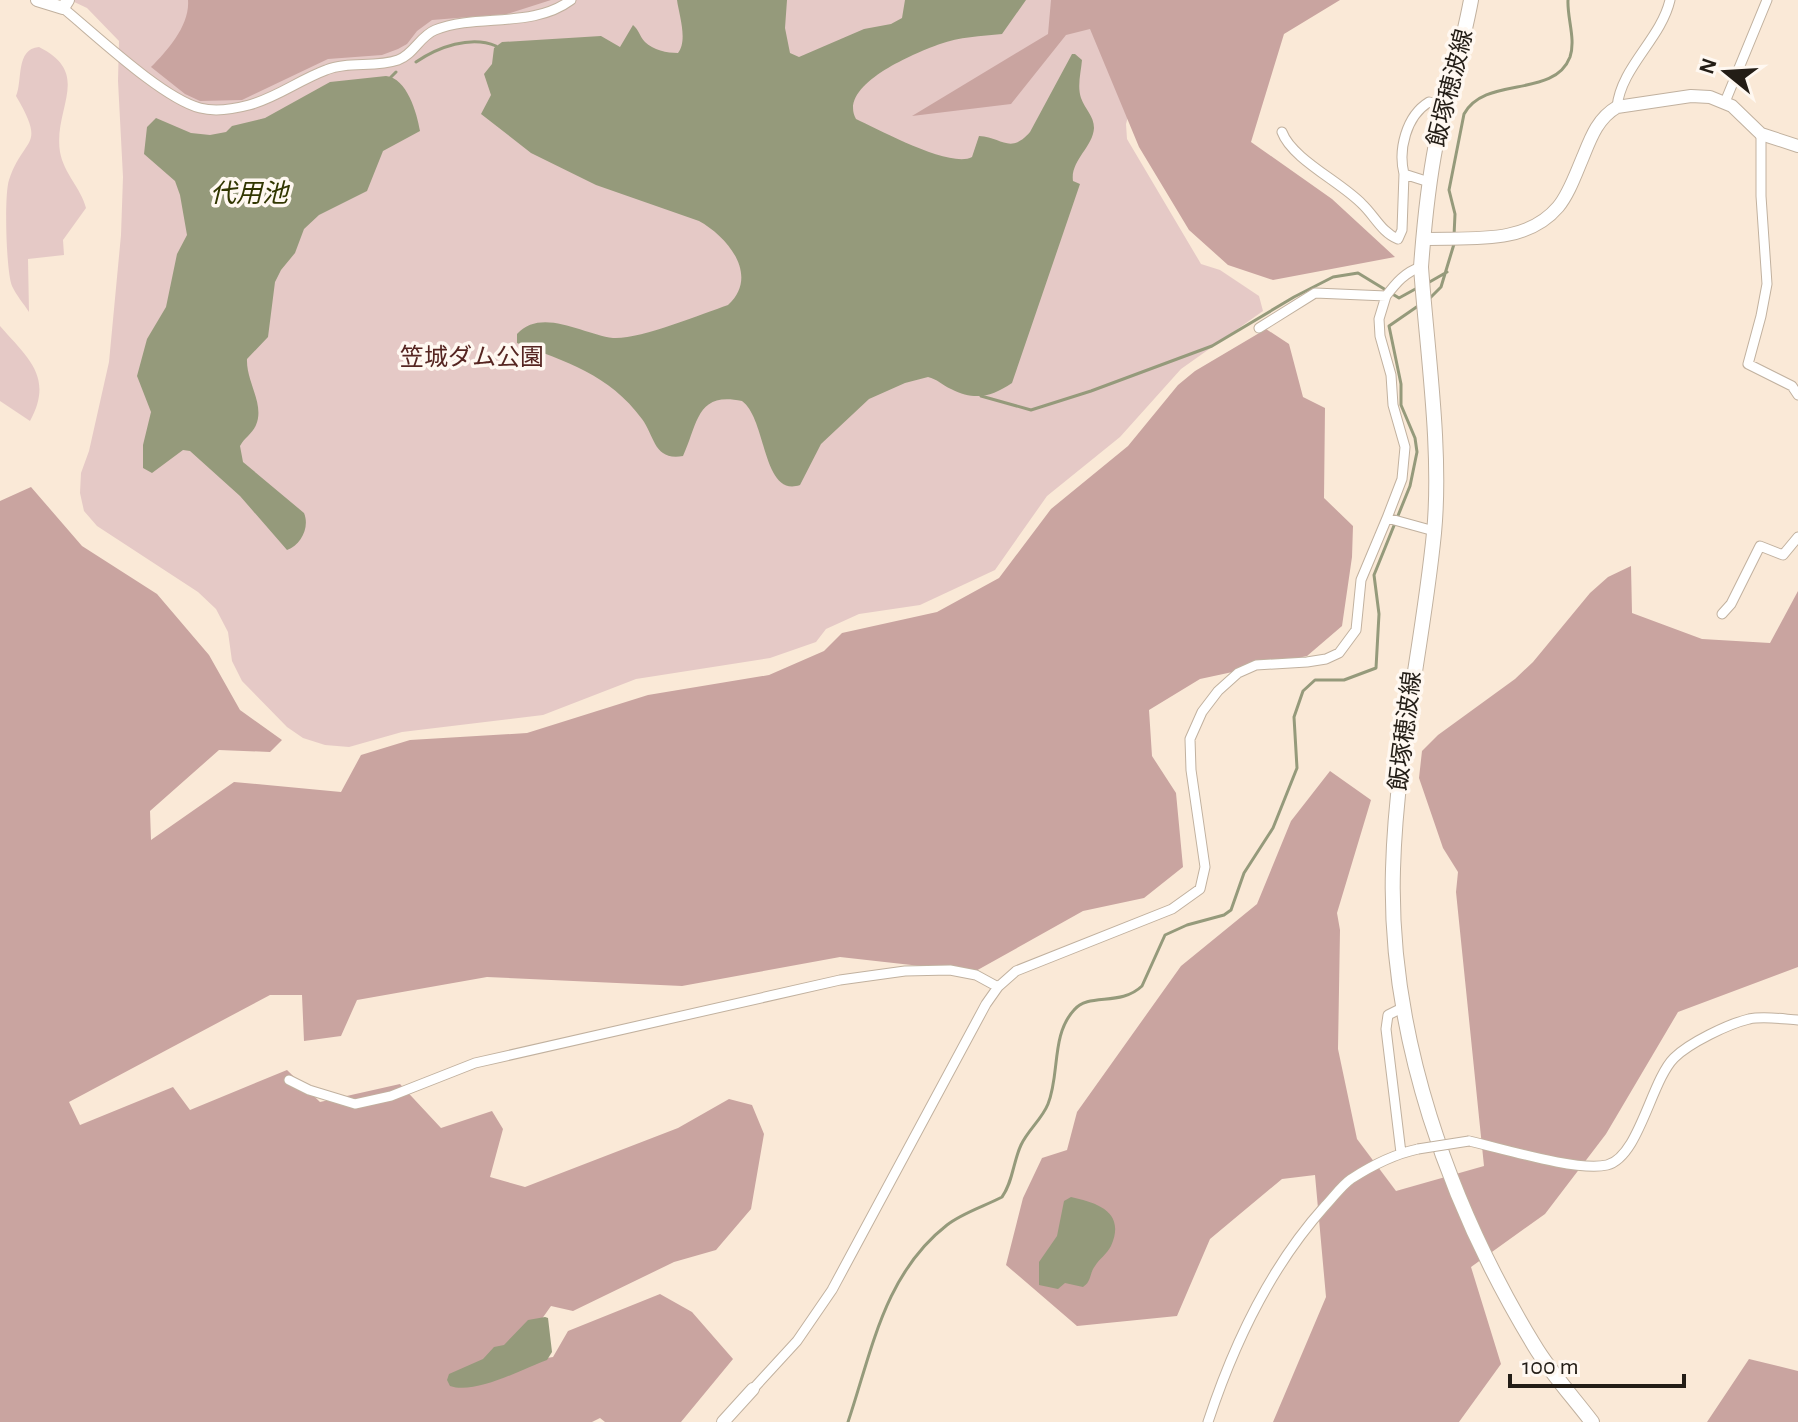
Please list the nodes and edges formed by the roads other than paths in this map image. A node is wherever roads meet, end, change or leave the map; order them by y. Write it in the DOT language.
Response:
graph roads {
  1 [pos="37,0"];
  2 [pos="571,0"];
  3 [pos="1471,0"];
  4 [pos="1670,0"];
  5 [pos="1767,0"];
  6 [pos="66,4"];
  7 [pos="1725,102"];
  8 [pos="1447,106"];
  9 [pos="1617,107"];
  10 [pos="1282,132"];
  11 [pos="1761,134"];
  12 [pos="1798,146"];
  13 [pos="1404,174"];
  14 [pos="1429,182"];
  15 [pos="1423,239"];
  16 [pos="1421,267"];
  17 [pos="1386,296"];
  18 [pos="1259,328"];
  19 [pos="1798,395"];
  20 [pos="1387,518"];
  21 [pos="1434,531"];
  22 [pos="1798,537"];
  23 [pos="1722,614"];
  24 [pos="998,987"];
  25 [pos="1404,1007"];
  26 [pos="1798,1020"];
  27 [pos="289,1080"];
  28 [pos="1401,1153"];
  29 [pos="753,1389"];
  30 [pos="723,1422"];
  31 [pos="1208,1422"];
  32 [pos="1592,1422"];
  1 -- 6 [label="street"];
  2 -- 6 [label="street"];
  3 -- 8 [label="main road, 飯塚穂波線"];
  4 -- 9 [label="street"];
  5 -- 7 [label="street"];
  7 -- 9 [label="street"];
  7 -- 11 [label="street"];
  8 -- 13 [label="street"];
  8 -- 14 [label="main road, 飯塚穂波線"];
  9 -- 15 [label="street"];
  10 -- 13 [label="street"];
  11 -- 12 [label="street"];
  11 -- 19 [label="street"];
  13 -- 14 [label="street"];
  14 -- 15 [label="main road, 飯塚穂波線"];
  15 -- 16 [label="main road, 飯塚穂波線"];
  16 -- 17 [label="street"];
  16 -- 21 [label="main road, 飯塚穂波線"];
  17 -- 18 [label="street"];
  17 -- 20 [label="street"];
  20 -- 21 [label="street"];
  20 -- 24 [label="street"];
  21 -- 25 [label="main road, 飯塚穂波線"];
  22 -- 23 [label="street"];
  24 -- 27 [label="street"];
  24 -- 29 [label="street"];
  25 -- 28 [label="street"];
  25 -- 32 [label="main road, 飯塚穂波線"];
  26 -- 28 [label="street, bridge"];
  28 -- 31 [label="street"];
  29 -- 30 [label="street"];
}
